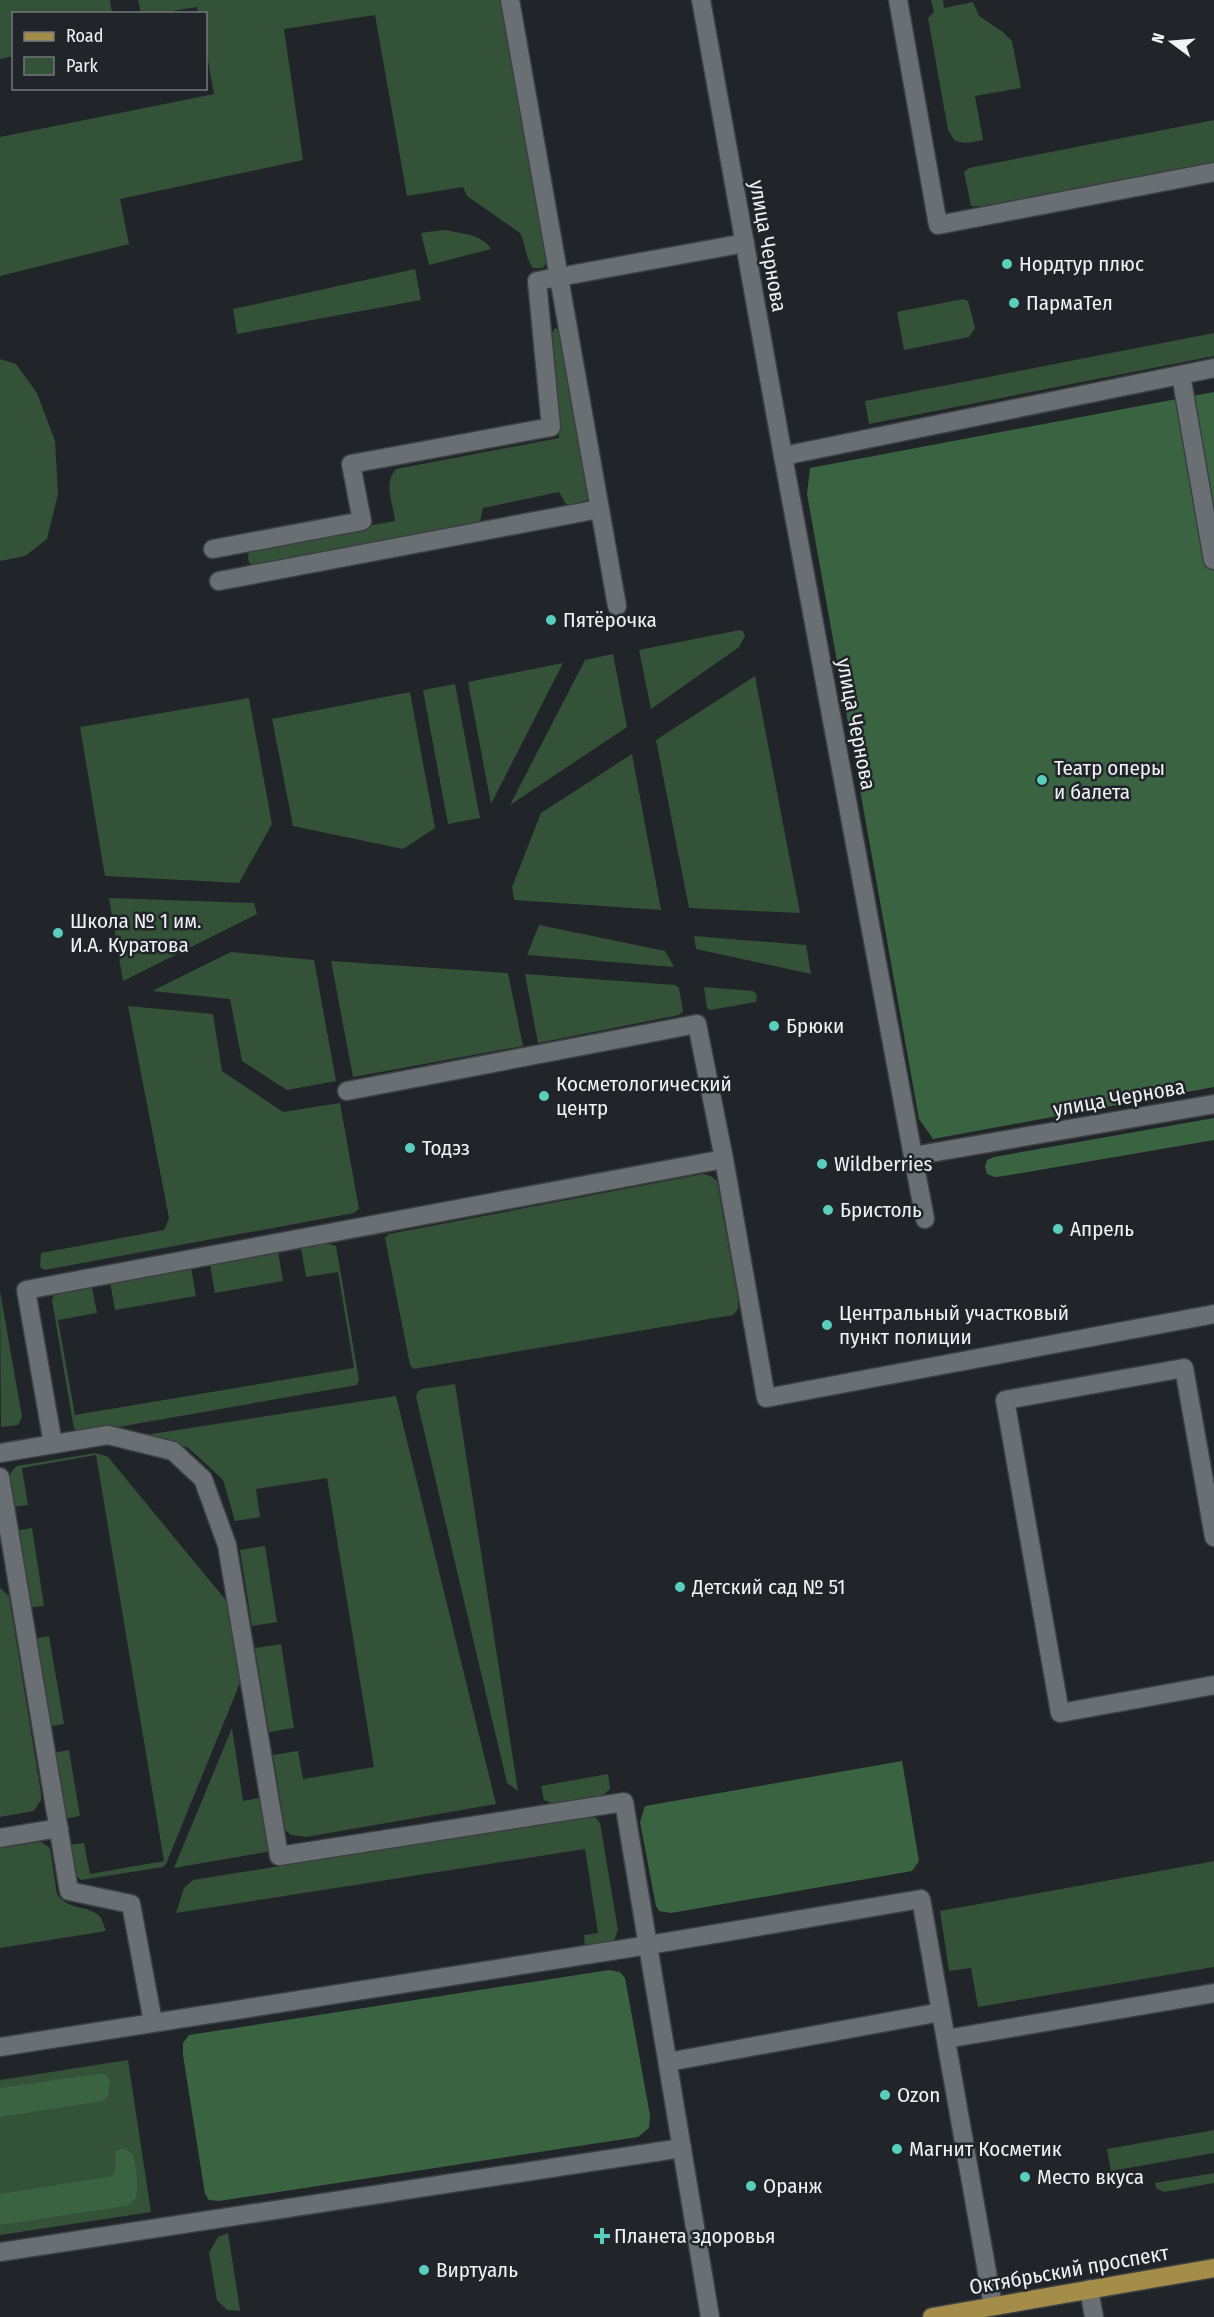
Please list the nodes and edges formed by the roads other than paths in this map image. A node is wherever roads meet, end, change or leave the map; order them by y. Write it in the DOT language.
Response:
graph roads {
  1 [pos="510,0"];
  2 [pos="701,0"];
  3 [pos="898,0"];
  4 [pos="1214,172"];
  5 [pos="745,243"];
  6 [pos="559,278"];
  7 [pos="1214,368"];
  8 [pos="1181,375"];
  9 [pos="783,456"];
  10 [pos="599,509"];
  11 [pos="213,549"];
  12 [pos="1213,561"];
  13 [pos="219,581"];
  14 [pos="617,606"];
  15 [pos="347,1091"];
  16 [pos="1214,1104"];
  17 [pos="913,1156"];
  18 [pos="724,1159"];
  19 [pos="925,1219"];
  20 [pos="1214,1314"];
  21 [pos="53,1444"];
  22 [pos="0,1453"];
  23 [pos="0,1477"];
  24 [pos="1214,1537"];
  25 [pos="8,1568"];
  26 [pos="1214,1685"];
  27 [pos="59,1828"];
  28 [pos="0,1838"];
  29 [pos="649,1945"];
  30 [pos="1214,1993"];
  31 [pos="941,2012"];
  32 [pos="153,2022"];
  33 [pos="946,2039"];
  34 [pos="0,2047"];
  35 [pos="668,2062"];
  36 [pos="682,2148"];
  37 [pos="0,2252"];
  38 [pos="1214,2268"];
  39 [pos="1089,2289"];
  40 [pos="993,2306"];
  41 [pos="710,2317"];
  42 [pos="933,2317"];
  43 [pos="1094,2317"];
  1 -- 6 [label="street"];
  2 -- 5 [label="street, улица Чернова"];
  3 -- 4 [label="street"];
  5 -- 6 [label="street"];
  5 -- 9 [label="street, улица Чернова"];
  6 -- 10 [label="street"];
  6 -- 11 [label="street"];
  7 -- 8 [label="street"];
  8 -- 9 [label="street"];
  8 -- 12 [label="street"];
  9 -- 17 [label="street, улица Чернова"];
  10 -- 13 [label="street"];
  10 -- 14 [label="street"];
  15 -- 18 [label="street"];
  16 -- 17 [label="street, улица Чернова"];
  17 -- 19 [label="street"];
  18 -- 20 [label="street"];
  18 -- 21 [label="street"];
  21 -- 22 [label="street"];
  21 -- 29 [label="street"];
  23 -- 25 [label="street"];
  24 -- 26 [label="street"];
  25 -- 27 [label="street"];
  27 -- 28 [label="street"];
  27 -- 32 [label="street"];
  29 -- 31 [label="street"];
  29 -- 32 [label="street"];
  29 -- 35 [label="street"];
  30 -- 33 [label="street"];
  31 -- 33 [label="street"];
  31 -- 35 [label="street"];
  32 -- 34 [label="street"];
  33 -- 40 [label="street"];
  35 -- 36 [label="street"];
  36 -- 37 [label="street"];
  36 -- 41 [label="street"];
  38 -- 39 [label="main road, Октябрьский проспект"];
  39 -- 40 [label="main road, Октябрьский проспект"];
  39 -- 43 [label="street"];
  40 -- 42 [label="main road, Октябрьский проспект"];
}
